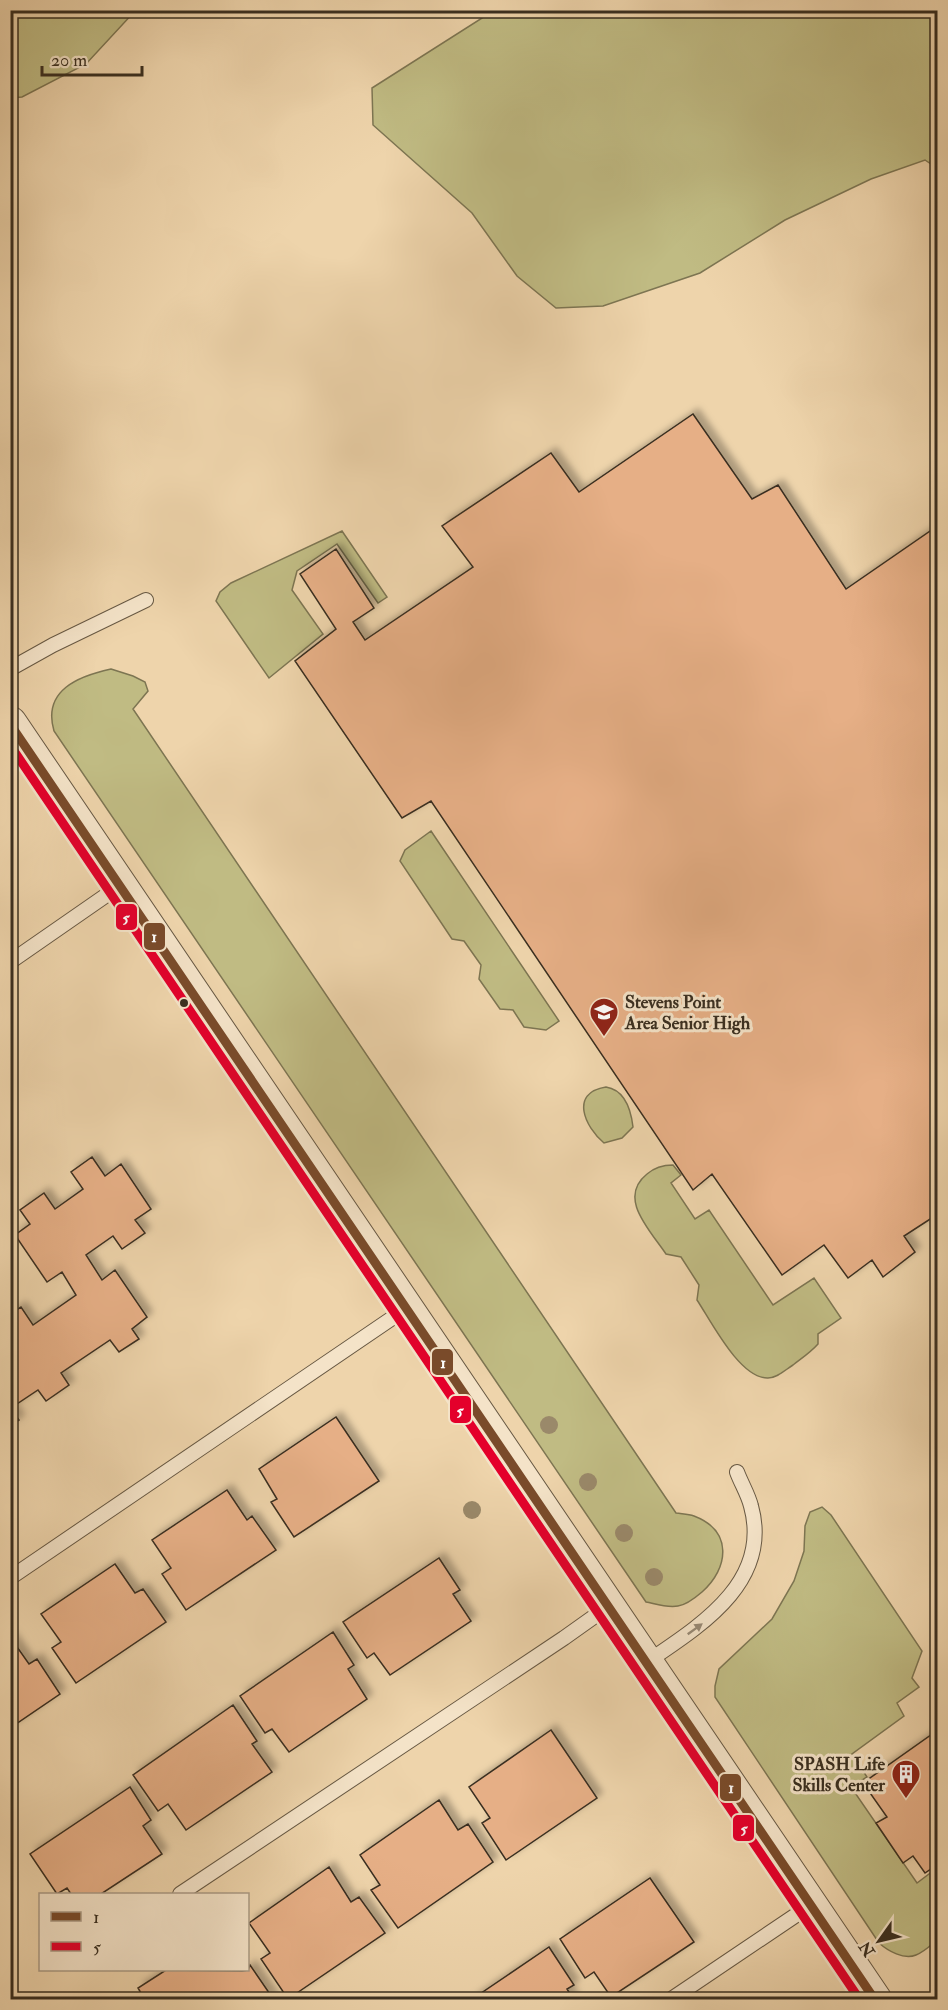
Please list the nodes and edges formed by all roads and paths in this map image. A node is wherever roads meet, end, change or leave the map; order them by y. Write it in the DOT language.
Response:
graph roads {
  1 [pos="146,600"];
  2 [pos="10,669"];
  3 [pos="10,723"];
  4 [pos="121,885"];
  5 [pos="10,962"];
  6 [pos="407,1308"];
  7 [pos="736,1472"];
  8 [pos="10,1578"];
  9 [pos="609,1605"];
  10 [pos="647,1662"];
  11 [pos="181,1893"];
  12 [pos="811,1905"];
  13 [pos="670,2000"];
  14 [pos="875,2000"];
  1 -- 2 [label="lane"];
  3 -- 4 [label="street"];
  4 -- 5 [label="lane"];
  4 -- 6 [label="street"];
  6 -- 8 [label="lane"];
  6 -- 9 [label="street"];
  10 -- 7 [label="lane, one-way"];
  9 -- 10 [label="street"];
  9 -- 11 [label="lane"];
  10 -- 12 [label="street"];
  12 -- 13 [label="lane"];
  12 -- 14 [label="street"];
}
